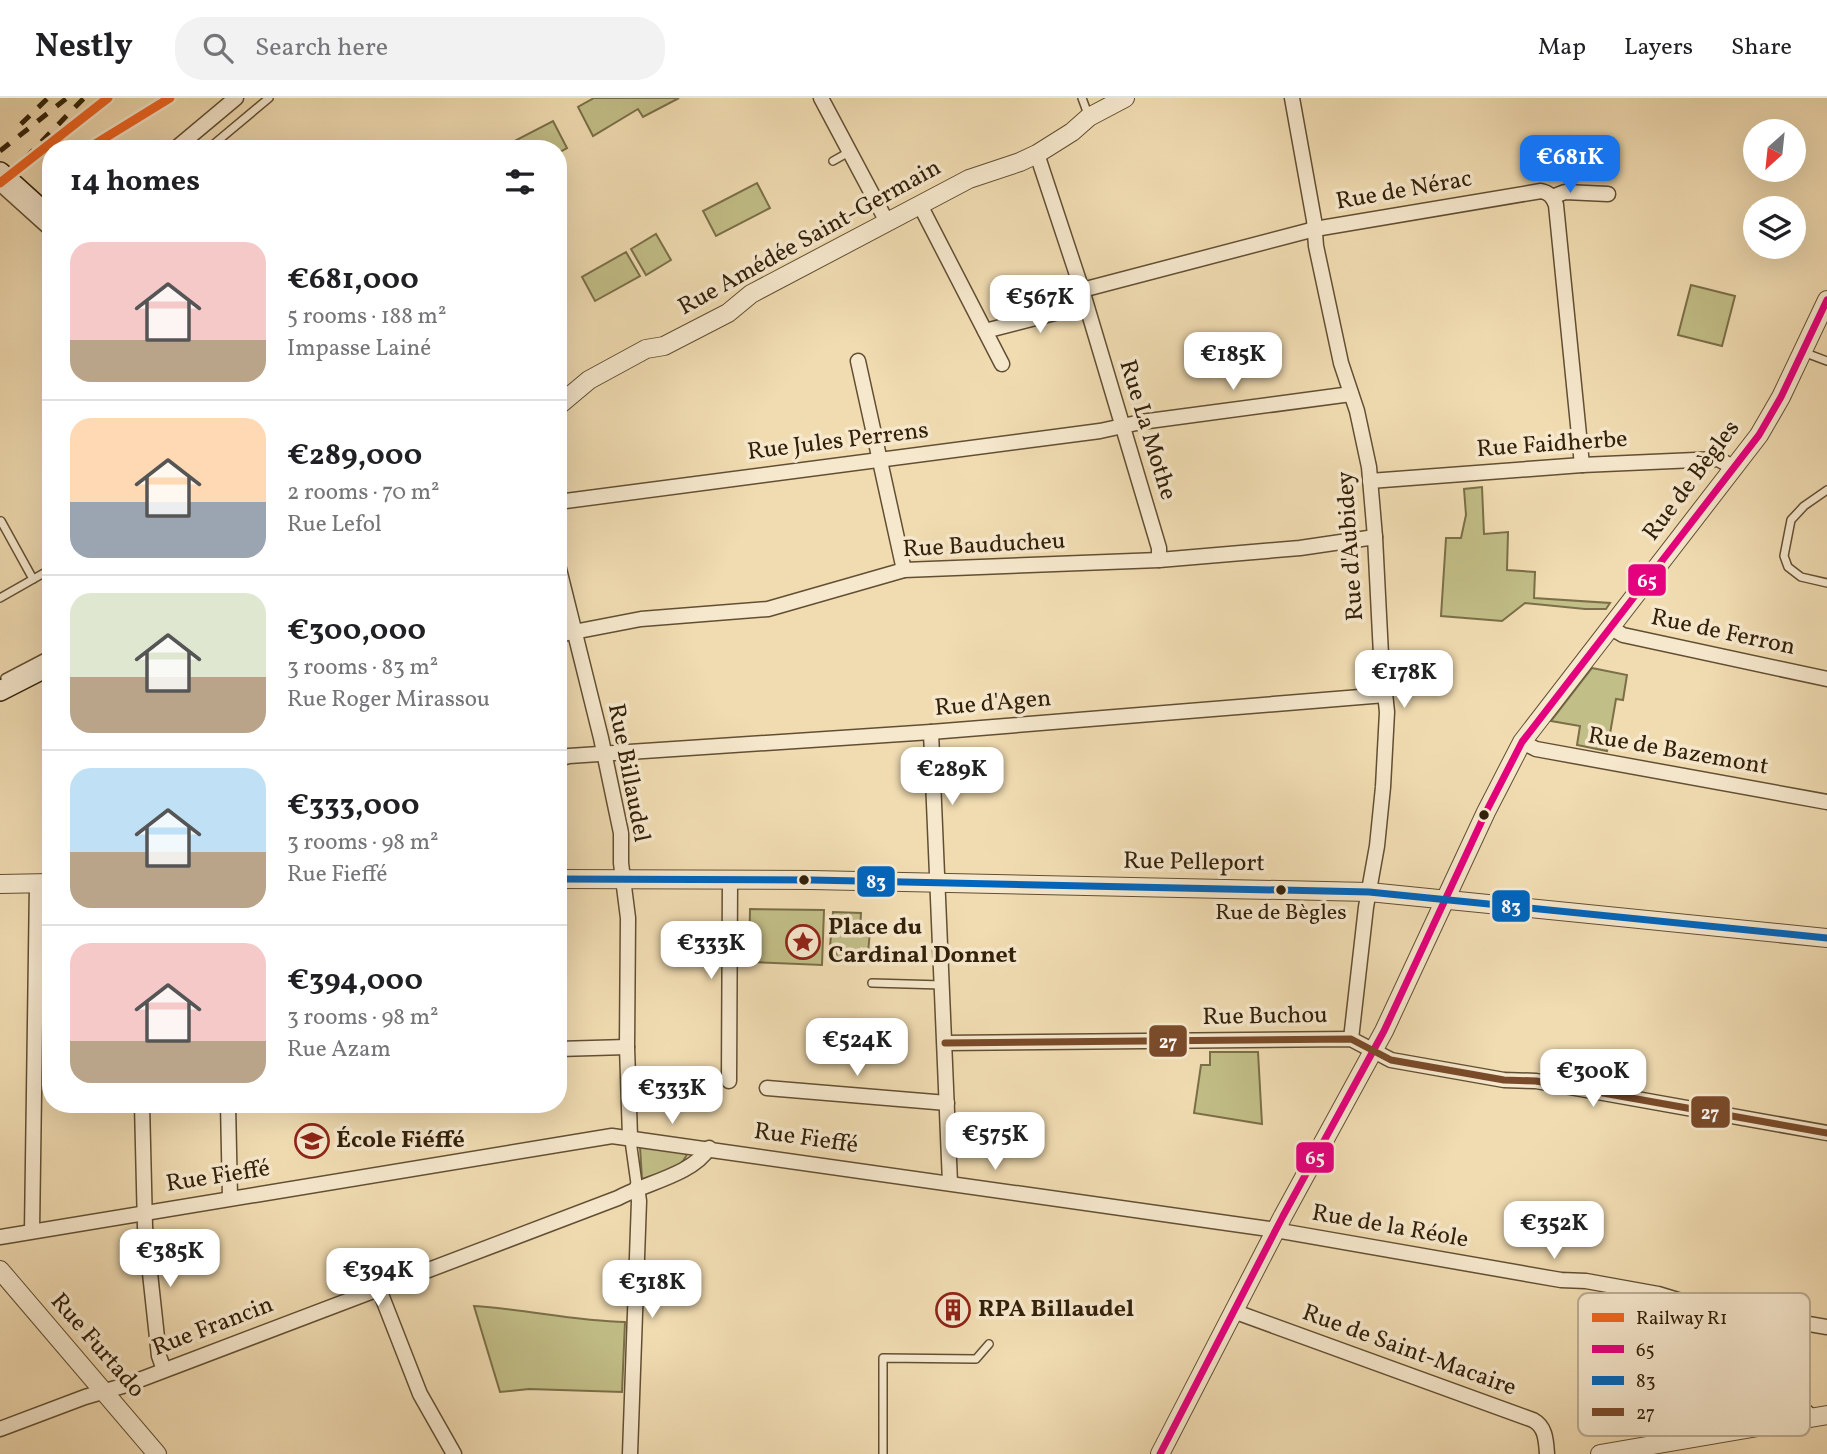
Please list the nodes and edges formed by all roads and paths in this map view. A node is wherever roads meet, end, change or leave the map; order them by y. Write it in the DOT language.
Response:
graph roads {
  1 [pos="236,98"];
  2 [pos="269,98"];
  3 [pos="821,98"];
  4 [pos="1082,98"];
  5 [pos="1125,98"];
  6 [pos="1293,98"];
  7 [pos="1089,117"];
  8 [pos="186,140"];
  9 [pos="219,140"];
  10 [pos="850,152"];
  11 [pos="1037,154"];
  12 [pos="833,161"];
  13 [pos="0,172"];
  14 [pos="0,188"];
  15 [pos="1608,194"];
  16 [pos="1552,197"];
  17 [pos="919,205"];
  18 [pos="42,219"];
  19 [pos="42,222"];
  20 [pos="887,222"];
  21 [pos="1315,229"];
  22 [pos="1082,290"];
  23 [pos="1827,300"];
  24 [pos="1086,304"];
  25 [pos="985,331"];
  26 [pos="1802,352"];
  27 [pos="858,361"];
  28 [pos="1827,361"];
  29 [pos="1002,364"];
  30 [pos="1351,394"];
  31 [pos="567,398"];
  32 [pos="1122,426"];
  33 [pos="881,460"];
  34 [pos="1582,466"];
  35 [pos="1735,468"];
  36 [pos="1370,481"];
  37 [pos="1827,490"];
  38 [pos="567,501"];
  39 [pos="1,521"];
  40 [pos="1375,537"];
  41 [pos="1159,560"];
  42 [pos="904,570"];
  43 [pos="42,574"];
  44 [pos="33,579"];
  45 [pos="1827,583"];
  46 [pos="0,598"];
  47 [pos="567,600"];
  48 [pos="1611,628"];
  49 [pos="575,632"];
  50 [pos="567,633"];
  51 [pos="42,659"];
  52 [pos="42,670"];
  53 [pos="1827,679"];
  54 [pos="0,680"];
  55 [pos="0,691"];
  56 [pos="1385,695"];
  57 [pos="931,732"];
  58 [pos="1521,742"];
  59 [pos="605,755"];
  60 [pos="567,757"];
  61 [pos="1827,802"];
  62 [pos="567,879"];
  63 [pos="624,879"];
  64 [pos="730,880"];
  65 [pos="42,883"];
  66 [pos="937,883"];
  67 [pos="0,884"];
  68 [pos="1369,892"];
  69 [pos="1446,899"];
  70 [pos="1827,938"];
  71 [pos="42,941"];
  72 [pos="872,983"];
  73 [pos="942,985"];
  74 [pos="1351,1039"];
  75 [pos="945,1044"];
  76 [pos="627,1047"];
  77 [pos="567,1049"];
  78 [pos="1373,1051"];
  79 [pos="729,1081"];
  80 [pos="767,1088"];
  81 [pos="947,1102"];
  82 [pos="142,1113"];
  83 [pos="228,1113"];
  84 [pos="1827,1133"];
  85 [pos="630,1137"];
  86 [pos="709,1149"];
  87 [pos="950,1183"];
  88 [pos="637,1187"];
  89 [pos="230,1198"];
  90 [pos="146,1213"];
  91 [pos="1275,1230"];
  92 [pos="32,1231"];
  93 [pos="0,1237"];
  94 [pos="0,1270"];
  95 [pos="379,1289"];
  96 [pos="1652,1293"];
  97 [pos="1233,1311"];
  98 [pos="989,1344"];
  99 [pos="164,1370"];
  100 [pos="104,1392"];
  101 [pos="0,1429"];
  102 [pos="1704,1436"];
  103 [pos="157,1454"];
  104 [pos="454,1454"];
  105 [pos="630,1454"];
  106 [pos="883,1454"];
  107 [pos="1160,1454"];
  108 [pos="1547,1454"];
  109 [pos="1600,1454"];
  1 -- 8 [label="street"];
  2 -- 9 [label="lane"];
  3 -- 10 [label="street"];
  4 -- 7 [label="lane"];
  5 -- 7 [label="street, Rue Amédée Saint-Germain"];
  6 -- 21 [label="street, Rue d'Aubidey"];
  7 -- 11 [label="street, Rue Amédée Saint-Germain"];
  10 -- 12 [label="lane"];
  10 -- 20 [label="street"];
  11 -- 17 [label="street, Rue Amédée Saint-Germain"];
  11 -- 22 [label="street, Rue La Mothe"];
  13 -- 18 [label="main road"];
  14 -- 19 [label="lane"];
  15 -- 16 [label="street, Rue de Nérac"];
  16 -- 21 [label="street, Rue de Nérac"];
  16 -- 34 [label="street"];
  17 -- 20 [label="street, Rue Amédée Saint-Germain"];
  17 -- 25 [label="street"];
  20 -- 31 [label="street, Rue Amédée Saint-Germain"];
  21 -- 22 [label="street, Rue de Nérac"];
  21 -- 30 [label="street, Rue d'Aubidey"];
  22 -- 24 [label="street, Rue La Mothe"];
  23 -- 26 [label="street, Rue de Bègles"];
  24 -- 25 [label="street"];
  24 -- 32 [label="street, Rue La Mothe"];
  25 -- 29 [label="street"];
  26 -- 28 [label="lane"];
  26 -- 35 [label="street, Rue de Bègles"];
  27 -- 33 [label="street"];
  30 -- 32 [label="street, Rue Jules Perrens"];
  30 -- 36 [label="street, Rue d'Aubidey"];
  32 -- 33 [label="street, Rue Jules Perrens"];
  32 -- 41 [label="street, Rue La Mothe"];
  33 -- 38 [label="street, Rue Jules Perrens"];
  33 -- 42 [label="street"];
  34 -- 35 [label="street, Rue Faidherbe"];
  34 -- 36 [label="street, Rue Faidherbe"];
  35 -- 48 [label="street, Rue de Bègles"];
  36 -- 40 [label="street, Rue d'Aubidey"];
  37 -- 45 [label="lane"];
  39 -- 44 [label="lane"];
  40 -- 41 [label="street, Rue Bauducheu"];
  40 -- 56 [label="street, Rue d'Aubidey"];
  41 -- 42 [label="street, Rue Bauducheu"];
  42 -- 49 [label="street, Rue Bauducheu"];
  43 -- 44 [label="lane"];
  44 -- 46 [label="lane"];
  47 -- 49 [label="street, Rue Billaudel"];
  48 -- 53 [label="street, Rue de Ferron"];
  48 -- 58 [label="street, Rue de Bègles"];
  49 -- 50 [label="street, Rue Bauducheu"];
  49 -- 59 [label="street, Rue Billaudel"];
  51 -- 54 [label="lane"];
  52 -- 55 [label="main road"];
  56 -- 57 [label="street, Rue d'Agen"];
  56 -- 68 [label="street, Rue d'Aubidey"];
  57 -- 59 [label="street, Rue d'Agen"];
  57 -- 66 [label="street"];
  58 -- 61 [label="street, Rue de Bazemont"];
  58 -- 69 [label="street, Rue de Bègles"];
  59 -- 60 [label="street, Rue d'Agen"];
  59 -- 63 [label="street, Rue Billaudel"];
  62 -- 63 [label="street, Rue Pelleport"];
  63 -- 64 [label="street, Rue Pelleport"];
  63 -- 76 [label="street, Rue Billaudel"];
  64 -- 66 [label="street, Rue Pelleport"];
  64 -- 79 [label="street"];
  65 -- 67 [label="street"];
  66 -- 68 [label="street, Rue Pelleport"];
  66 -- 73 [label="street"];
  68 -- 69 [label="street, Rue Pelleport"];
  68 -- 74 [label="street, Rue d'Aubidey"];
  69 -- 70 [label="street, Rue Pelleport"];
  69 -- 78 [label="street, Rue de Bègles"];
  71 -- 92 [label="street"];
  72 -- 73 [label="lane"];
  73 -- 75 [label="street"];
  74 -- 75 [label="street, Rue Buchou"];
  74 -- 78 [label="street, Rue Buchou"];
  75 -- 81 [label="street"];
  76 -- 77 [label="street"];
  76 -- 85 [label="street, Rue Billaudel"];
  78 -- 84 [label="street, Rue Buchou"];
  78 -- 91 [label="street, Rue de Bègles"];
  80 -- 81 [label="street"];
  81 -- 87 [label="street"];
  82 -- 90 [label="street"];
  83 -- 89 [label="street"];
  85 -- 86 [label="street, Rue Fieffé"];
  85 -- 88 [label="street, Rue Billaudel"];
  85 -- 89 [label="street, Rue Fieffé"];
  86 -- 87 [label="street, Rue Fieffé"];
  86 -- 88 [label="street, Rue Francin"];
  87 -- 91 [label="street, Rue Fieffé"];
  88 -- 95 [label="street, Rue Francin"];
  88 -- 105 [label="street, Rue Billaudel"];
  89 -- 90 [label="street, Rue Fieffé"];
  90 -- 92 [label="street, Rue Fieffé"];
  90 -- 99 [label="street"];
  91 -- 96 [label="street, Rue de la Réole"];
  91 -- 97 [label="street, Rue de Bègles"];
  92 -- 93 [label="street, Rue Fieffé"];
  94 -- 100 [label="street, Rue Furtado"];
  95 -- 99 [label="street, Rue Francin"];
  95 -- 104 [label="street"];
  97 -- 107 [label="street, Rue de Bègles"];
  97 -- 108 [label="street, Rue de Saint-Macaire"];
  98 -- 106 [label="lane"];
  99 -- 100 [label="street, Rue Francin"];
  100 -- 101 [label="street, Rue Francin"];
  100 -- 103 [label="street, Rue Furtado"];
  102 -- 109 [label="street"];
}
